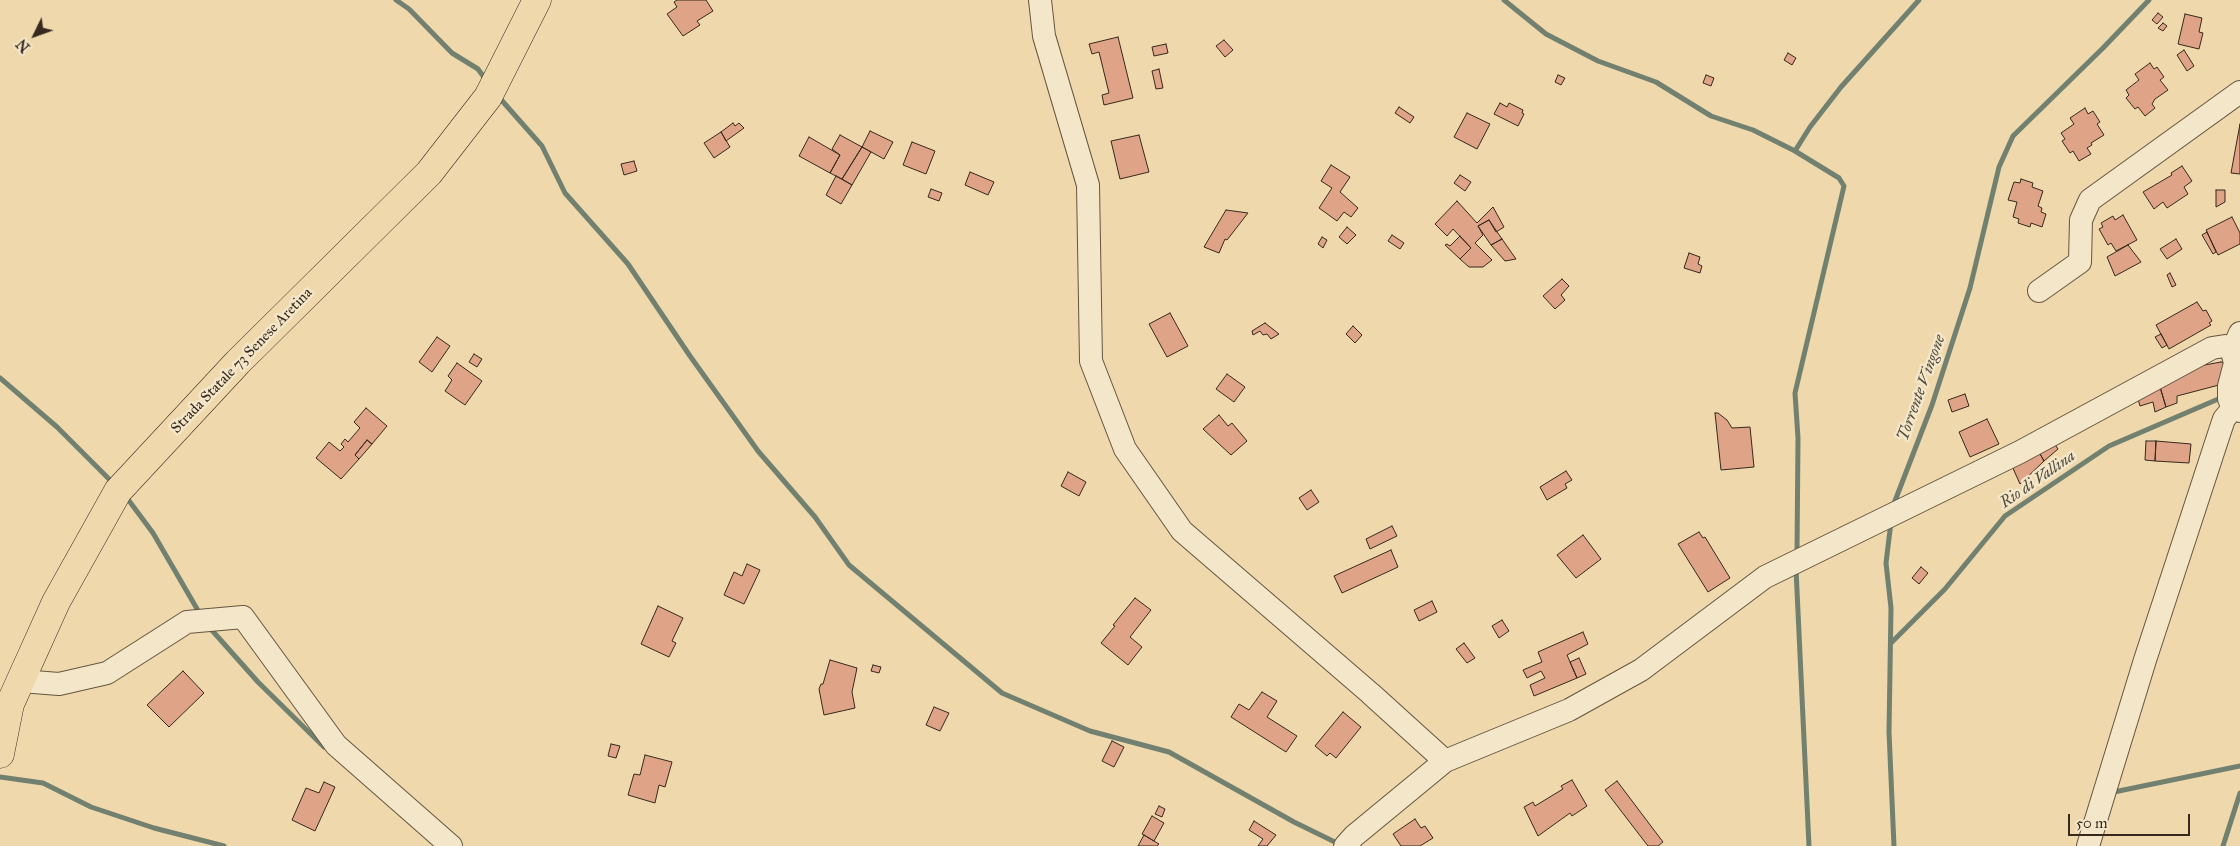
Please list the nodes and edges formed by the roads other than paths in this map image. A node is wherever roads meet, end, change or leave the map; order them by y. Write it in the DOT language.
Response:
graph roads {
  1 [pos="536,0"];
  2 [pos="1040,0"];
  3 [pos="2240,92"];
  4 [pos="2040,291"];
  5 [pos="2237,352"];
  6 [pos="2233,401"];
  7 [pos="21,681"];
  8 [pos="0,754"];
  9 [pos="1445,761"];
  10 [pos="451,846"];
  11 [pos="1345,846"];
  12 [pos="2088,846"];
  1 -- 7 [label="main road, Strada Statale 73 Senese Aretina"];
  2 -- 9 [label="street"];
  3 -- 4 [label="street"];
  5 -- 6 [label="street"];
  5 -- 9 [label="street"];
  6 -- 12 [label="street"];
  7 -- 8 [label="main road, Strada Statale 73 Senese Aretina"];
  7 -- 10 [label="street"];
  9 -- 11 [label="street"];
}
